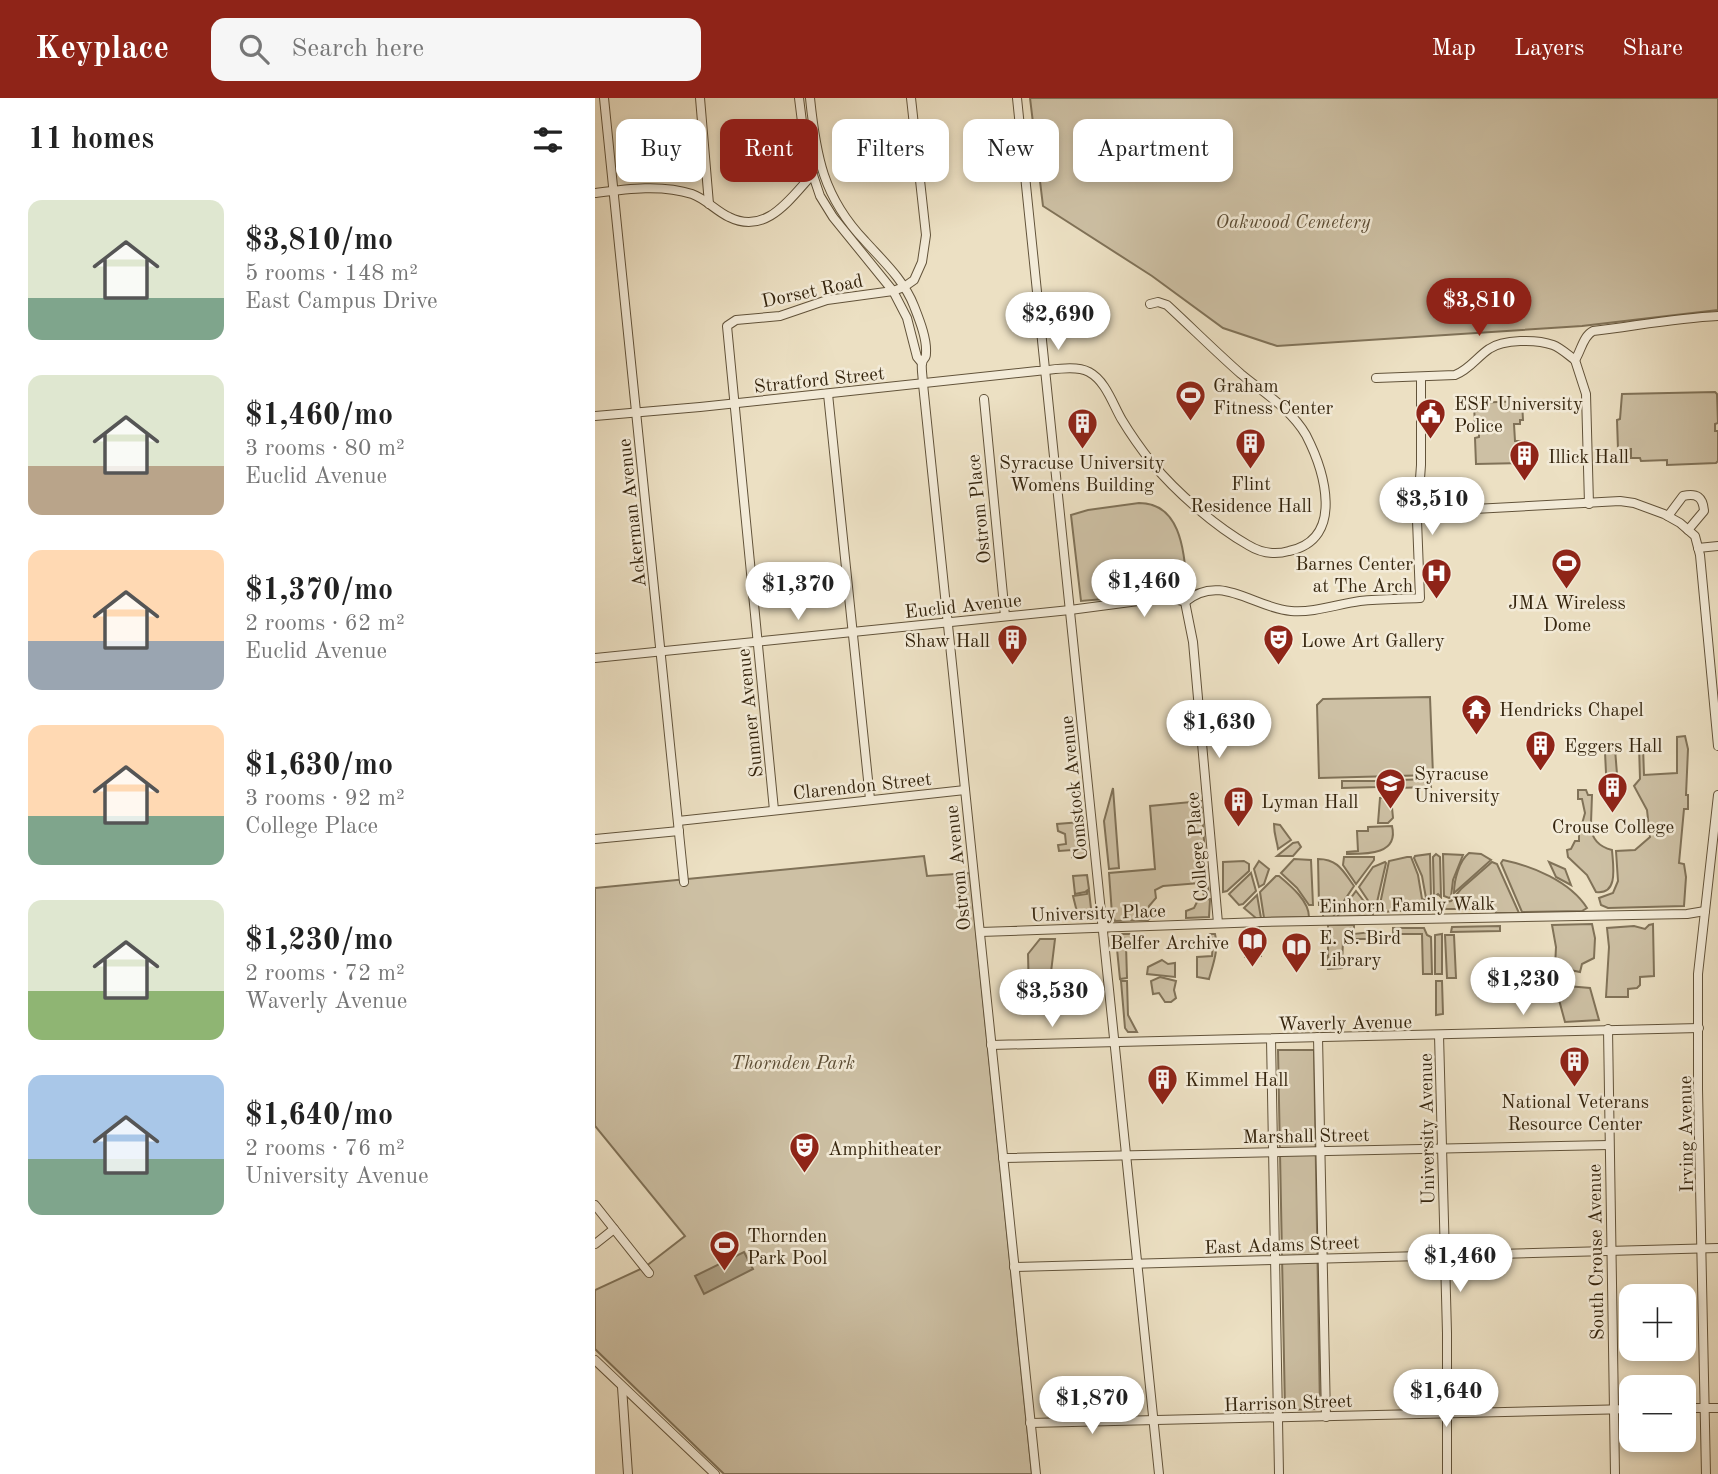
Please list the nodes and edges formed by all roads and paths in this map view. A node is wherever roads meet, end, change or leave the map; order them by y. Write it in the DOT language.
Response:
graph roads {
  1 [pos="604,98"];
  2 [pos="700,98"];
  3 [pos="799,98"];
  4 [pos="810,98"];
  5 [pos="912,98"];
  6 [pos="1017,98"];
  7 [pos="802,119"];
  8 [pos="820,167"];
  9 [pos="805,182"];
  10 [pos="815,182"];
  11 [pos="614,191"];
  12 [pos="595,193"];
  13 [pos="709,204"];
  14 [pos="904,287"];
  15 [pos="893,292"];
  16 [pos="1150,304"];
  17 [pos="1718,316"];
  18 [pos="1575,360"];
  19 [pos="922,363"];
  20 [pos="1046,371"];
  21 [pos="1421,377"];
  22 [pos="1376,378"];
  23 [pos="923,384"];
  24 [pos="828,394"];
  25 [pos="983,398"];
  26 [pos="734,404"];
  27 [pos="636,412"];
  28 [pos="595,416"];
  29 [pos="1589,504"];
  30 [pos="1419,509"];
  31 [pos="1668,516"];
  32 [pos="1688,530"];
  33 [pos="1718,546"];
  34 [pos="1698,548"];
  35 [pos="1182,601"];
  36 [pos="1070,610"];
  37 [pos="1005,616"];
  38 [pos="947,622"];
  39 [pos="852,632"];
  40 [pos="757,640"];
  41 [pos="661,651"];
  42 [pos="595,658"];
  43 [pos="1717,729"];
  44 [pos="1718,746"];
  45 [pos="965,790"];
  46 [pos="1718,794"];
  47 [pos="870,799"];
  48 [pos="775,810"];
  49 [pos="678,821"];
  50 [pos="679,831"];
  51 [pos="595,839"];
  52 [pos="684,882"];
  53 [pos="1705,911"];
  54 [pos="1218,923"];
  55 [pos="1103,927"];
  56 [pos="979,932"];
  57 [pos="1699,1028"];
  58 [pos="1608,1030"];
  59 [pos="1439,1035"];
  60 [pos="1318,1037"];
  61 [pos="1271,1039"];
  62 [pos="1113,1042"];
  63 [pos="991,1045"];
  64 [pos="1609,1145"];
  65 [pos="1442,1147"];
  66 [pos="1319,1151"];
  67 [pos="1273,1152"];
  68 [pos="1126,1155"];
  69 [pos="1003,1158"];
  70 [pos="595,1205"];
  71 [pos="614,1229"];
  72 [pos="595,1244"];
  73 [pos="1718,1248"];
  74 [pos="1703,1249"];
  75 [pos="1612,1251"];
  76 [pos="1444,1255"];
  77 [pos="1322,1259"];
  78 [pos="1276,1261"];
  79 [pos="1138,1264"];
  80 [pos="1014,1267"];
  81 [pos="649,1273"];
  82 [pos="595,1360"];
  83 [pos="622,1387"];
  84 [pos="1696,1408"];
  85 [pos="1706,1408"];
  86 [pos="1718,1408"];
  87 [pos="1613,1409"];
  88 [pos="1619,1409"];
  89 [pos="1447,1415"];
  90 [pos="1326,1417"];
  91 [pos="1278,1419"];
  92 [pos="1153,1421"];
  93 [pos="1030,1423"];
  94 [pos="628,1474"];
  95 [pos="715,1474"];
  96 [pos="1036,1474"];
  97 [pos="1159,1474"];
  98 [pos="1279,1474"];
  99 [pos="1447,1474"];
  100 [pos="1615,1474"];
  101 [pos="1706,1474"];
  1 -- 11 [label="street, Ackerman Avenue"];
  2 -- 13 [label="street"];
  3 -- 7 [label="street"];
  4 -- 8 [label="street"];
  5 -- 14 [label="street"];
  6 -- 20 [label="street, Comstock Avenue"];
  8 -- 14 [label="street"];
  9 -- 13 [label="street"];
  10 -- 15 [label="street"];
  11 -- 12 [label="street"];
  11 -- 13 [label="street"];
  11 -- 27 [label="street, Ackerman Avenue"];
  14 -- 15 [label="street, Dorset Road"];
  14 -- 19 [label="street"];
  15 -- 19 [label="street"];
  15 -- 26 [label="street, Dorset Road"];
  16 -- 20 [label="street, Stratford Street"];
  17 -- 18 [label="street"];
  18 -- 21 [label="street"];
  18 -- 29 [label="street"];
  19 -- 23 [label="street, Ostrom Avenue"];
  20 -- 23 [label="street, Stratford Street"];
  20 -- 36 [label="street, Comstock Avenue"];
  21 -- 22 [label="street"];
  21 -- 30 [label="street"];
  23 -- 24 [label="street, Stratford Street"];
  23 -- 38 [label="street, Ostrom Avenue"];
  24 -- 26 [label="street, Stratford Street"];
  24 -- 39 [label="street"];
  25 -- 37 [label="street, Ostrom Place"];
  26 -- 27 [label="street, Stratford Street"];
  26 -- 40 [label="street, Sumner Avenue"];
  27 -- 28 [label="street, Stratford Street"];
  27 -- 41 [label="street, Ackerman Avenue"];
  29 -- 30 [label="street"];
  29 -- 31 [label="street"];
  30 -- 35 [label="street, Euclid Avenue"];
  31 -- 32 [label="street"];
  31 -- 32 [label="street"];
  32 -- 34 [label="street"];
  33 -- 34 [label="street"];
  34 -- 43 [label="street"];
  35 -- 36 [label="street, Euclid Avenue"];
  35 -- 54 [label="street, College Place"];
  36 -- 37 [label="street, Euclid Avenue"];
  36 -- 55 [label="street, Comstock Avenue"];
  37 -- 38 [label="street, Euclid Avenue"];
  38 -- 39 [label="street, Euclid Avenue"];
  38 -- 45 [label="street, Ostrom Avenue"];
  39 -- 40 [label="street, Euclid Avenue"];
  39 -- 47 [label="street"];
  40 -- 41 [label="street, Euclid Avenue"];
  40 -- 48 [label="street, Sumner Avenue"];
  41 -- 42 [label="street, Euclid Avenue"];
  41 -- 49 [label="street, Ackerman Avenue"];
  43 -- 44 [label="street"];
  45 -- 47 [label="street, Clarendon Street"];
  45 -- 56 [label="street, Ostrom Avenue"];
  46 -- 53 [label="street, Irving Avenue"];
  47 -- 48 [label="street, Clarendon Street"];
  48 -- 49 [label="street, Clarendon Street"];
  49 -- 50 [label="street, Ackerman Avenue"];
  50 -- 51 [label="street"];
  50 -- 52 [label="street, Ackerman Avenue"];
  53 -- 54 [label="street, Einhorn Family Walk"];
  53 -- 57 [label="street, Irving Avenue"];
  54 -- 55 [label="street, University Place"];
  55 -- 56 [label="street, University Place"];
  55 -- 62 [label="street, Comstock Avenue"];
  56 -- 63 [label="street, Ostrom Avenue"];
  57 -- 58 [label="street, Waverly Avenue"];
  57 -- 74 [label="street, Irving Avenue"];
  58 -- 59 [label="street, Waverly Avenue"];
  58 -- 64 [label="street, South Crouse Avenue"];
  59 -- 60 [label="street, Waverly Avenue"];
  59 -- 65 [label="street, University Avenue"];
  60 -- 61 [label="street, Waverly Avenue"];
  60 -- 66 [label="street"];
  61 -- 62 [label="street, Waverly Avenue"];
  61 -- 67 [label="street"];
  62 -- 63 [label="street, Waverly Avenue"];
  62 -- 68 [label="street, Comstock Avenue"];
  63 -- 69 [label="street, Ostrom Avenue"];
  64 -- 65 [label="street, Marshall Street"];
  64 -- 75 [label="street, South Crouse Avenue"];
  65 -- 66 [label="street, Marshall Street"];
  65 -- 76 [label="street, University Avenue"];
  66 -- 67 [label="street, Marshall Street"];
  66 -- 77 [label="street"];
  67 -- 68 [label="street, Marshall Street"];
  67 -- 78 [label="street"];
  68 -- 69 [label="street, Marshall Street"];
  68 -- 79 [label="street, Comstock Avenue"];
  69 -- 80 [label="street, Ostrom Avenue"];
  70 -- 71 [label="street"];
  71 -- 72 [label="street"];
  71 -- 81 [label="street"];
  73 -- 74 [label="street, East Adams Street"];
  74 -- 75 [label="street, East Adams Street"];
  74 -- 85 [label="street, Irving Avenue"];
  75 -- 76 [label="street, East Adams Street"];
  75 -- 87 [label="street, South Crouse Avenue"];
  76 -- 77 [label="street, East Adams Street"];
  76 -- 89 [label="street, University Avenue"];
  77 -- 78 [label="street, East Adams Street"];
  77 -- 90 [label="street"];
  78 -- 79 [label="street, East Adams Street"];
  78 -- 91 [label="street"];
  79 -- 80 [label="street, East Adams Street"];
  79 -- 92 [label="street, Comstock Avenue"];
  80 -- 93 [label="street, Ostrom Avenue"];
  82 -- 83 [label="street"];
  83 -- 94 [label="street"];
  83 -- 95 [label="street"];
  84 -- 85 [label="street"];
  85 -- 86 [label="street"];
  85 -- 101 [label="street, Irving Avenue"];
  87 -- 88 [label="street, Harrison Street"];
  87 -- 89 [label="street, Harrison Street"];
  87 -- 100 [label="street, South Crouse Avenue"];
  89 -- 90 [label="street, Harrison Street"];
  89 -- 99 [label="street, University Avenue"];
  90 -- 91 [label="street, Harrison Street"];
  91 -- 92 [label="street, Harrison Street"];
  91 -- 98 [label="street"];
  92 -- 93 [label="street, Harrison Street"];
  92 -- 97 [label="street, Comstock Avenue"];
  93 -- 96 [label="street, Ostrom Avenue"];
}
